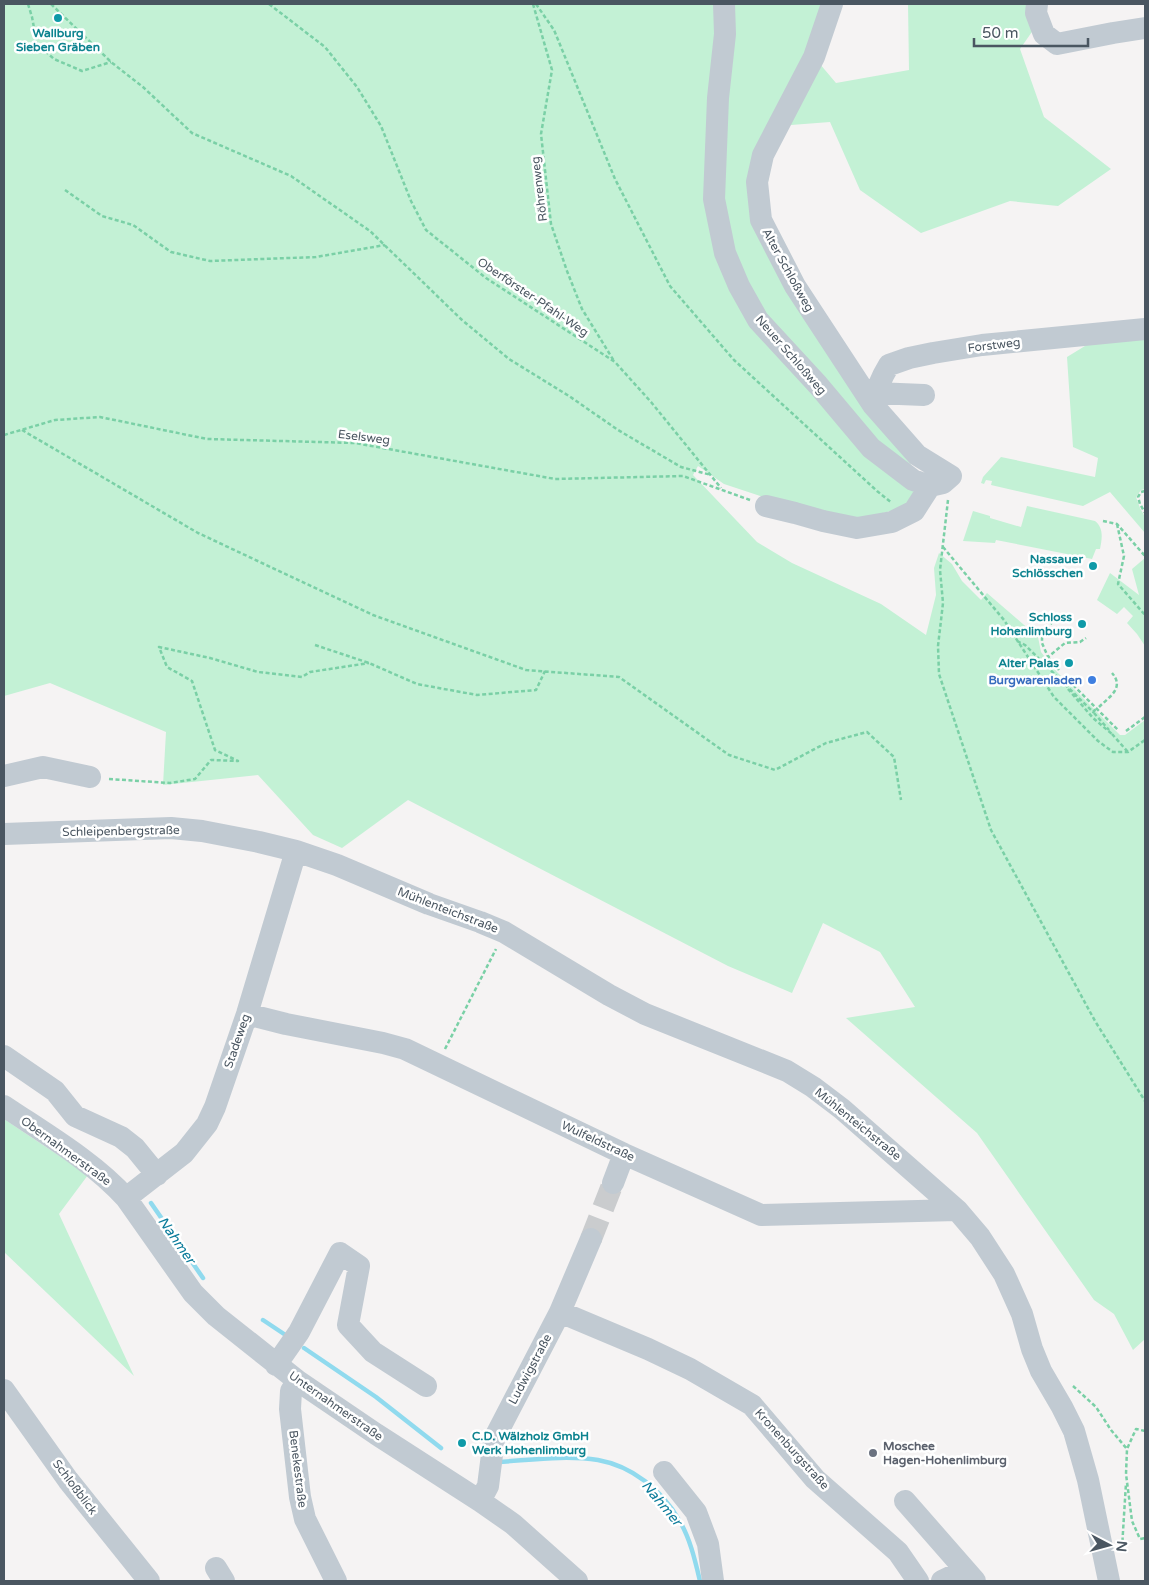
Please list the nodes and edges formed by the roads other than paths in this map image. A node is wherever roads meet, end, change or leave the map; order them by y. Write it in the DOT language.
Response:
graph roads {
  1 [pos="724,4"];
  2 [pos="832,4"];
  3 [pos="1037,4"];
  4 [pos="1145,28"];
  5 [pos="1145,329"];
  6 [pos="924,394"];
  7 [pos="874,399"];
  8 [pos="930,486"];
  9 [pos="766,506"];
  10 [pos="4,776"];
  11 [pos="90,777"];
  12 [pos="4,834"];
  13 [pos="296,851"];
  14 [pos="247,1014"];
  15 [pos="4,1056"];
  16 [pos="4,1106"];
  17 [pos="624,1154"];
  18 [pos="157,1175"];
  19 [pos="613,1183"];
  20 [pos="126,1198"];
  21 [pos="957,1210"];
  22 [pos="591,1239"];
  23 [pos="560,1312"];
  24 [pos="276,1365"];
  25 [pos="298,1381"];
  26 [pos="426,1386"];
  27 [pos="4,1390"];
  28 [pos="664,1472"];
  29 [pos="480,1501"];
  30 [pos="905,1501"];
  31 [pos="970,1576"];
  32 [pos="149,1581"];
  33 [pos="336,1581"];
  34 [pos="578,1581"];
  35 [pos="713,1581"];
  36 [pos="918,1581"];
  37 [pos="942,1581"];
  38 [pos="1109,1581"];
  1 -- 8 [label="street, Neuer Schloßweg"];
  2 -- 7 [label="street, Alter Schloßweg"];
  3 -- 4 [label="street"];
  5 -- 7 [label="street, Forstweg"];
  6 -- 7 [label="street"];
  7 -- 8 [label="street, Alter Schloßweg"];
  8 -- 9 [label="street"];
  10 -- 11 [label="street"];
  12 -- 13 [label="street, Schleipenbergstraße"];
  13 -- 14 [label="street, Stadeweg"];
  13 -- 21 [label="street, Mühlenteichstraße"];
  14 -- 17 [label="street, Wulfeldstraße"];
  14 -- 18 [label="street, Stadeweg"];
  15 -- 18 [label="street"];
  16 -- 20 [label="street, Obernahmerstraße"];
  17 -- 19 [label="street"];
  17 -- 21 [label="street, Wulfeldstraße"];
  18 -- 20 [label="street, Stadeweg"];
  20 -- 24 [label="street, Unternahmerstraße"];
  21 -- 38 [label="street, Mühlenteichstraße"];
  22 -- 23 [label="street, Ludwigstraße"];
  23 -- 29 [label="street, Ludwigstraße"];
  23 -- 36 [label="street, Kronenburgstraße"];
  24 -- 25 [label="street, Unternahmerstraße"];
  24 -- 26 [label="street"];
  25 -- 29 [label="street, Unternahmerstraße"];
  25 -- 33 [label="street, Benekestraße"];
  27 -- 32 [label="street, Schloßblick"];
  28 -- 35 [label="street"];
  29 -- 34 [label="street, Unternahmerstraße"];
  30 -- 31 [label="street"];
  31 -- 37 [label="street"];
}
